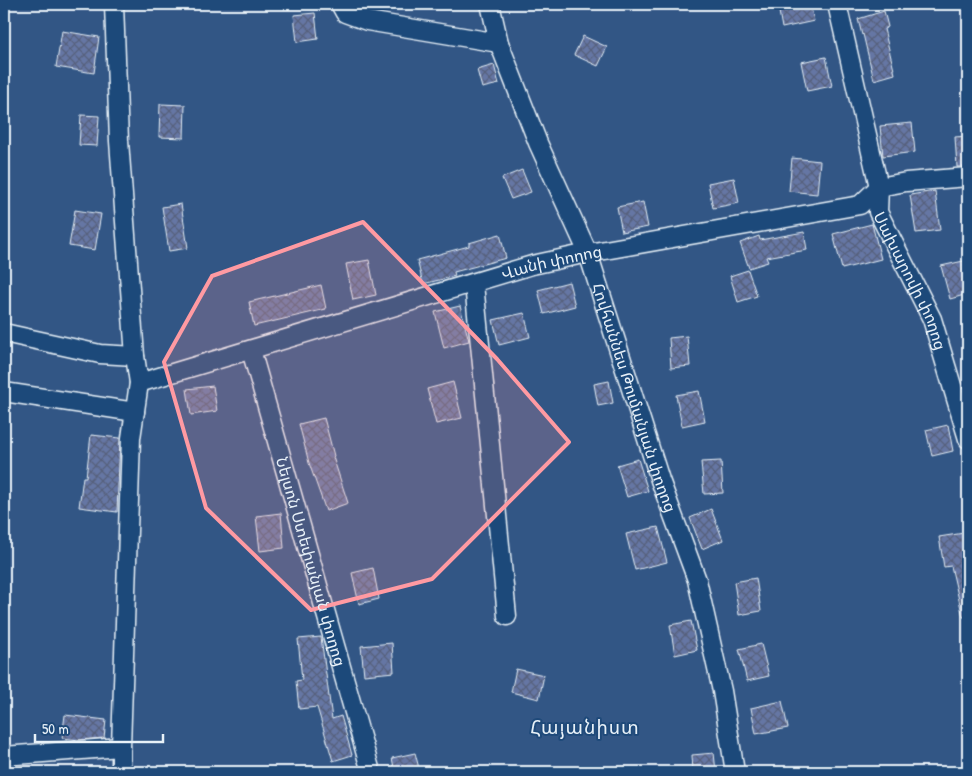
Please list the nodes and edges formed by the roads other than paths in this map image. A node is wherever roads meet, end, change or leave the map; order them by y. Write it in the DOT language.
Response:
graph roads {
  1 [pos="114,4"];
  2 [pos="340,4"];
  3 [pos="490,4"];
  4 [pos="837,4"];
  5 [pos="499,43"];
  6 [pos="968,177"];
  7 [pos="879,187"];
  8 [pos="588,253"];
  9 [pos="474,284"];
  10 [pos="4,333"];
  11 [pos="251,350"];
  12 [pos="134,356"];
  13 [pos="139,383"];
  14 [pos="4,392"];
  15 [pos="135,412"];
  16 [pos="968,439"];
  17 [pos="507,616"];
  18 [pos="121,747"];
  19 [pos="4,756"];
  20 [pos="121,772"];
  21 [pos="371,772"];
  22 [pos="735,772"];
  1 -- 12 [label="street"];
  2 -- 5 [label="street"];
  3 -- 5 [label="street, Հովհաննես Թումանյան փողոց"];
  4 -- 7 [label="street, Սախարովի փողոց"];
  5 -- 8 [label="street, Հովհաննես Թումանյան փողոց"];
  6 -- 7 [label="street"];
  7 -- 8 [label="street, Վանի փողոց"];
  7 -- 16 [label="street, Սախարովի փողոց"];
  8 -- 9 [label="street, Վանի փողոց"];
  8 -- 22 [label="street, Հովհաննես Թումանյան փողոց"];
  9 -- 11 [label="street, Վանի փողոց"];
  9 -- 17 [label="street"];
  10 -- 12 [label="street"];
  11 -- 13 [label="street, Վանի փողոց"];
  11 -- 21 [label="street, Նելսոն Ստեփանյան փողոց"];
  12 -- 13 [label="street"];
  13 -- 15 [label="street"];
  14 -- 15 [label="street"];
  15 -- 18 [label="street"];
  18 -- 19 [label="street"];
  18 -- 20 [label="street"];
}
